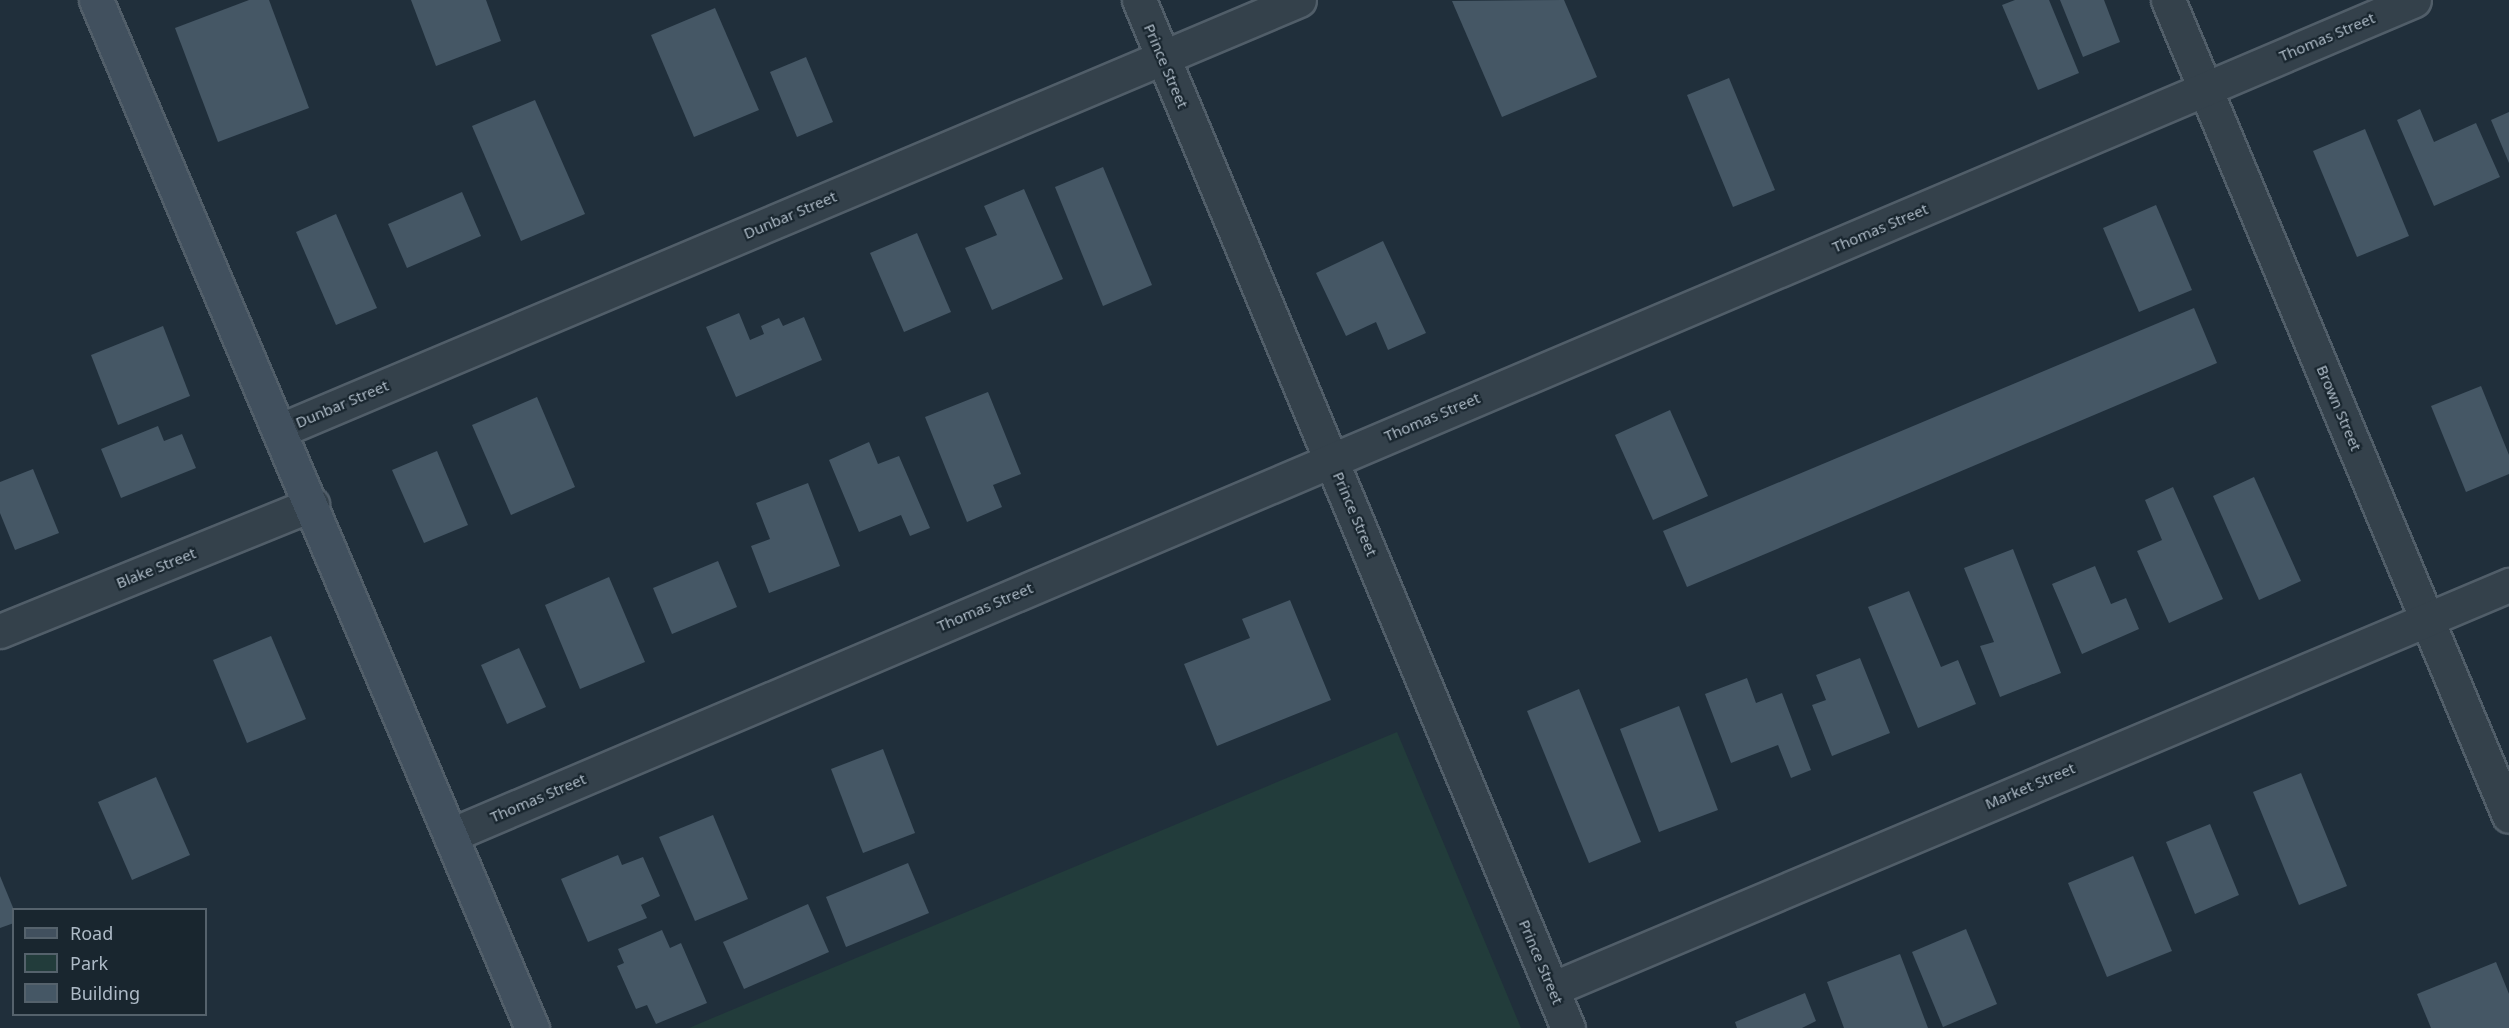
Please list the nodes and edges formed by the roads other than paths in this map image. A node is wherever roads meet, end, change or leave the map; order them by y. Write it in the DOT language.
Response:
graph roads {
  1 [pos="96,0"];
  2 [pos="1139,0"];
  3 [pos="1299,0"];
  4 [pos="2168,0"];
  5 [pos="2414,0"];
  6 [pos="1163,58"];
  7 [pos="2206,89"];
  8 [pos="281,430"];
  9 [pos="1332,460"];
  10 [pos="312,504"];
  11 [pos="2509,585"];
  12 [pos="2427,619"];
  13 [pos="0,632"];
  14 [pos="2509,816"];
  15 [pos="451,835"];
  16 [pos="1552,988"];
  17 [pos="532,1028"];
  18 [pos="1568,1028"];
  1 -- 8 [label="street"];
  2 -- 6 [label="street, Prince Street"];
  3 -- 6 [label="street, Dunbar Street"];
  4 -- 7 [label="street, Brown Street"];
  5 -- 7 [label="street, Thomas Street"];
  6 -- 8 [label="street, Dunbar Street"];
  6 -- 9 [label="street, Prince Street"];
  7 -- 9 [label="street, Thomas Street"];
  7 -- 12 [label="street, Brown Street"];
  8 -- 10 [label="street"];
  9 -- 15 [label="street, Thomas Street"];
  9 -- 16 [label="street, Prince Street"];
  10 -- 13 [label="street, Blake Street"];
  10 -- 15 [label="street"];
  11 -- 12 [label="street, Market Street"];
  12 -- 14 [label="street, Brown Street"];
  12 -- 16 [label="street, Market Street"];
  15 -- 17 [label="street"];
  16 -- 18 [label="street, Prince Street"];
}
